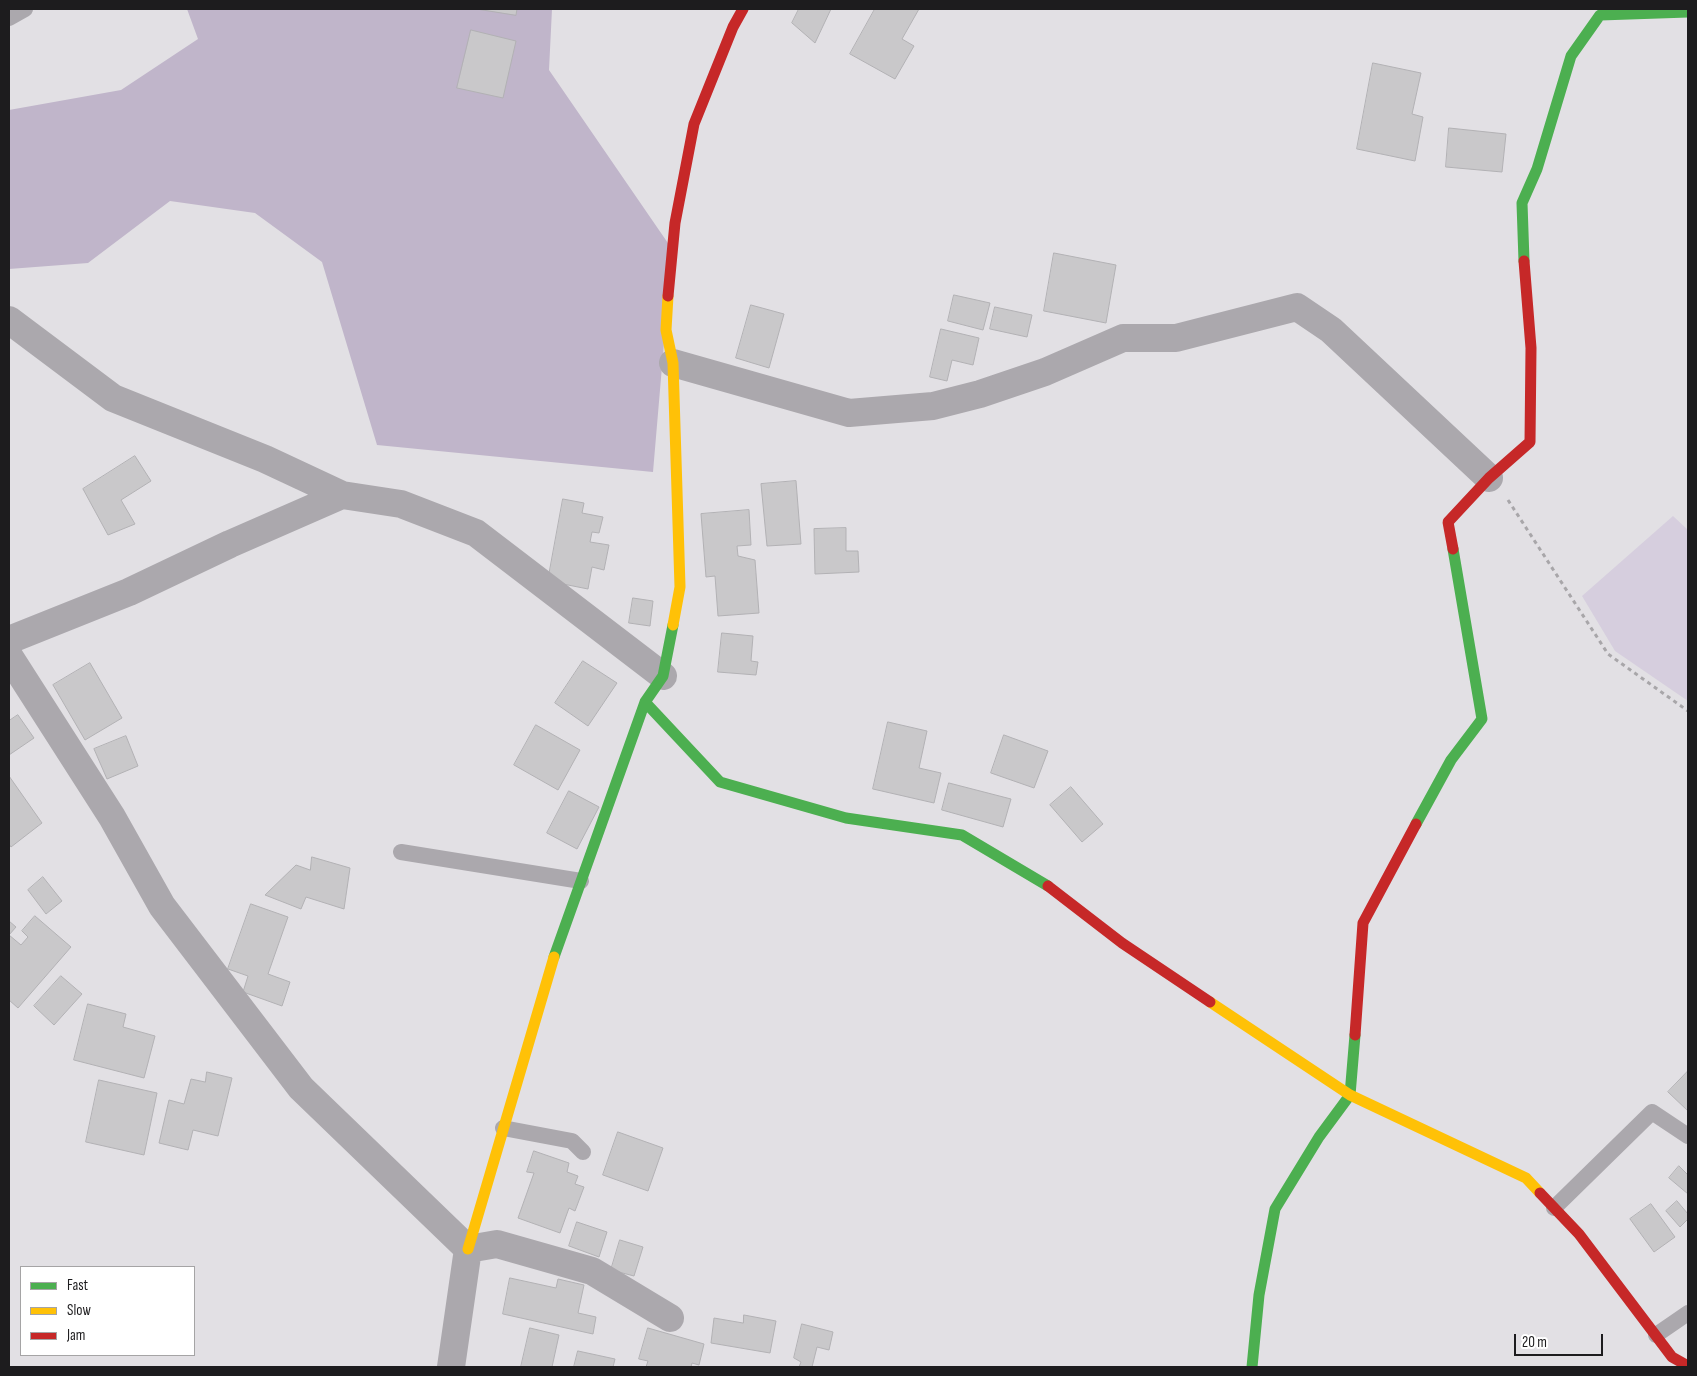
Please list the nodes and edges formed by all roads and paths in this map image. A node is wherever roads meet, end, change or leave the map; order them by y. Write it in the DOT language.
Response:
graph roads {
  1 [pos="25,9"];
  2 [pos="743,9"];
  3 [pos="1600,12"];
  4 [pos="1688,12"];
  5 [pos="9,18"];
  6 [pos="9,320"];
  7 [pos="673,363"];
  8 [pos="1489,478"];
  9 [pos="342,495"];
  10 [pos="9,640"];
  11 [pos="9,656"];
  12 [pos="663,676"];
  13 [pos="645,702"];
  14 [pos="1688,711"];
  15 [pos="401,852"];
  16 [pos="581,881"];
  17 [pos="1350,1096"];
  18 [pos="503,1128"];
  19 [pos="1688,1136"];
  20 [pos="583,1152"];
  21 [pos="1554,1208"];
  22 [pos="468,1249"];
  23 [pos="1688,1313"];
  24 [pos="670,1318"];
  25 [pos="1656,1335"];
  26 [pos="1688,1366"];
  27 [pos="451,1367"];
  28 [pos="1252,1367"];
  1 -- 5 [label="lane"];
  2 -- 7 [label="street"];
  3 -- 4 [label="street"];
  3 -- 8 [label="street"];
  6 -- 9 [label="street"];
  7 -- 8 [label="street"];
  7 -- 12 [label="street"];
  8 -- 14 [label="path"];
  8 -- 17 [label="street"];
  9 -- 10 [label="street"];
  9 -- 12 [label="street"];
  11 -- 22 [label="street"];
  12 -- 13 [label="street"];
  13 -- 16 [label="street"];
  13 -- 17 [label="street"];
  15 -- 16 [label="lane"];
  16 -- 18 [label="street"];
  17 -- 21 [label="street"];
  17 -- 28 [label="street"];
  18 -- 20 [label="lane"];
  18 -- 22 [label="street"];
  19 -- 21 [label="lane"];
  21 -- 25 [label="street"];
  22 -- 24 [label="street"];
  22 -- 27 [label="street"];
  23 -- 25 [label="lane"];
  25 -- 26 [label="street"];
}
